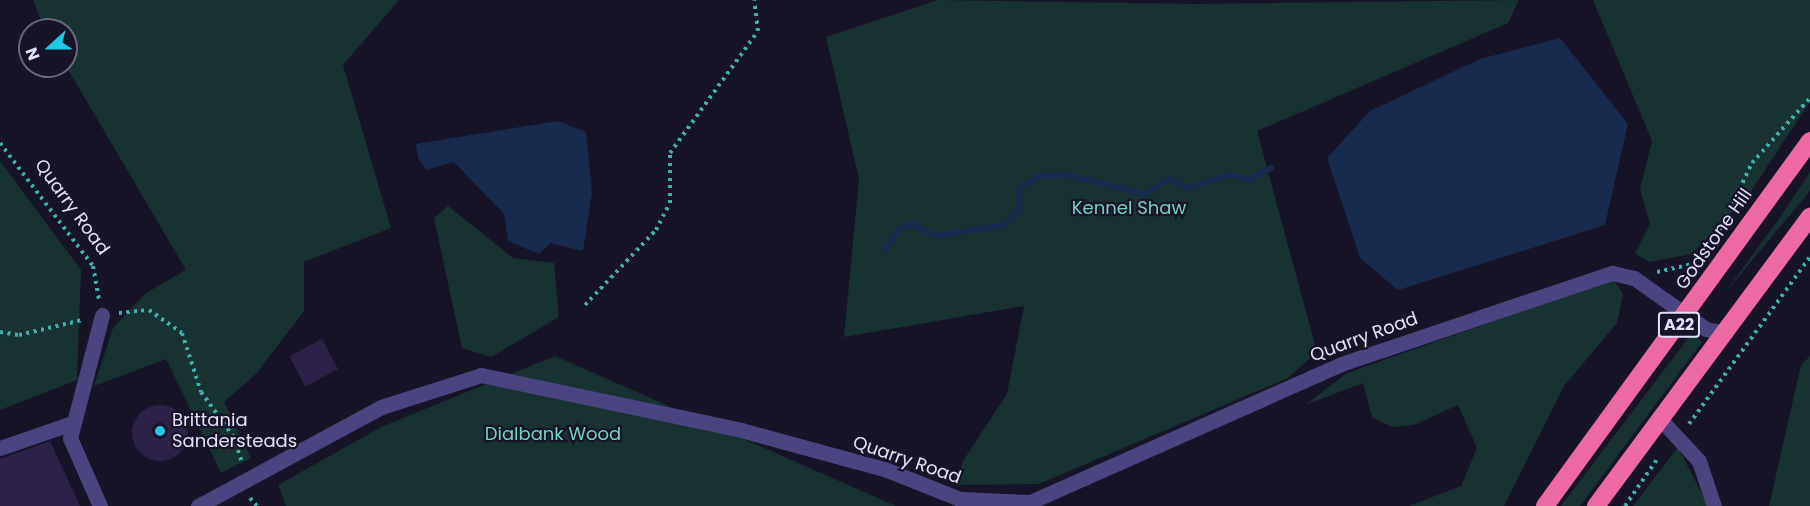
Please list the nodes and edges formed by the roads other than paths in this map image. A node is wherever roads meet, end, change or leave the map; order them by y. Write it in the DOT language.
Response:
graph roads {
  1 [pos="1810,141"];
  2 [pos="1810,217"];
  3 [pos="102,315"];
  4 [pos="1686,316"];
  5 [pos="1726,333"];
  6 [pos="1662,421"];
  7 [pos="72,423"];
  8 [pos="0,448"];
  9 [pos="100,506"];
  10 [pos="198,506"];
  11 [pos="1545,506"];
  12 [pos="1596,506"];
  13 [pos="1714,506"];
  1 -- 4 [label="highway, Godstone Hill / A22"];
  2 -- 5 [label="highway, A22"];
  3 -- 7 [label="street"];
  4 -- 5 [label="street"];
  4 -- 10 [label="street, Quarry Road"];
  4 -- 11 [label="highway, Godstone Hill / A22"];
  5 -- 6 [label="highway, A22"];
  6 -- 12 [label="highway, A22"];
  6 -- 13 [label="street"];
  7 -- 8 [label="street"];
  7 -- 9 [label="street"];
}
